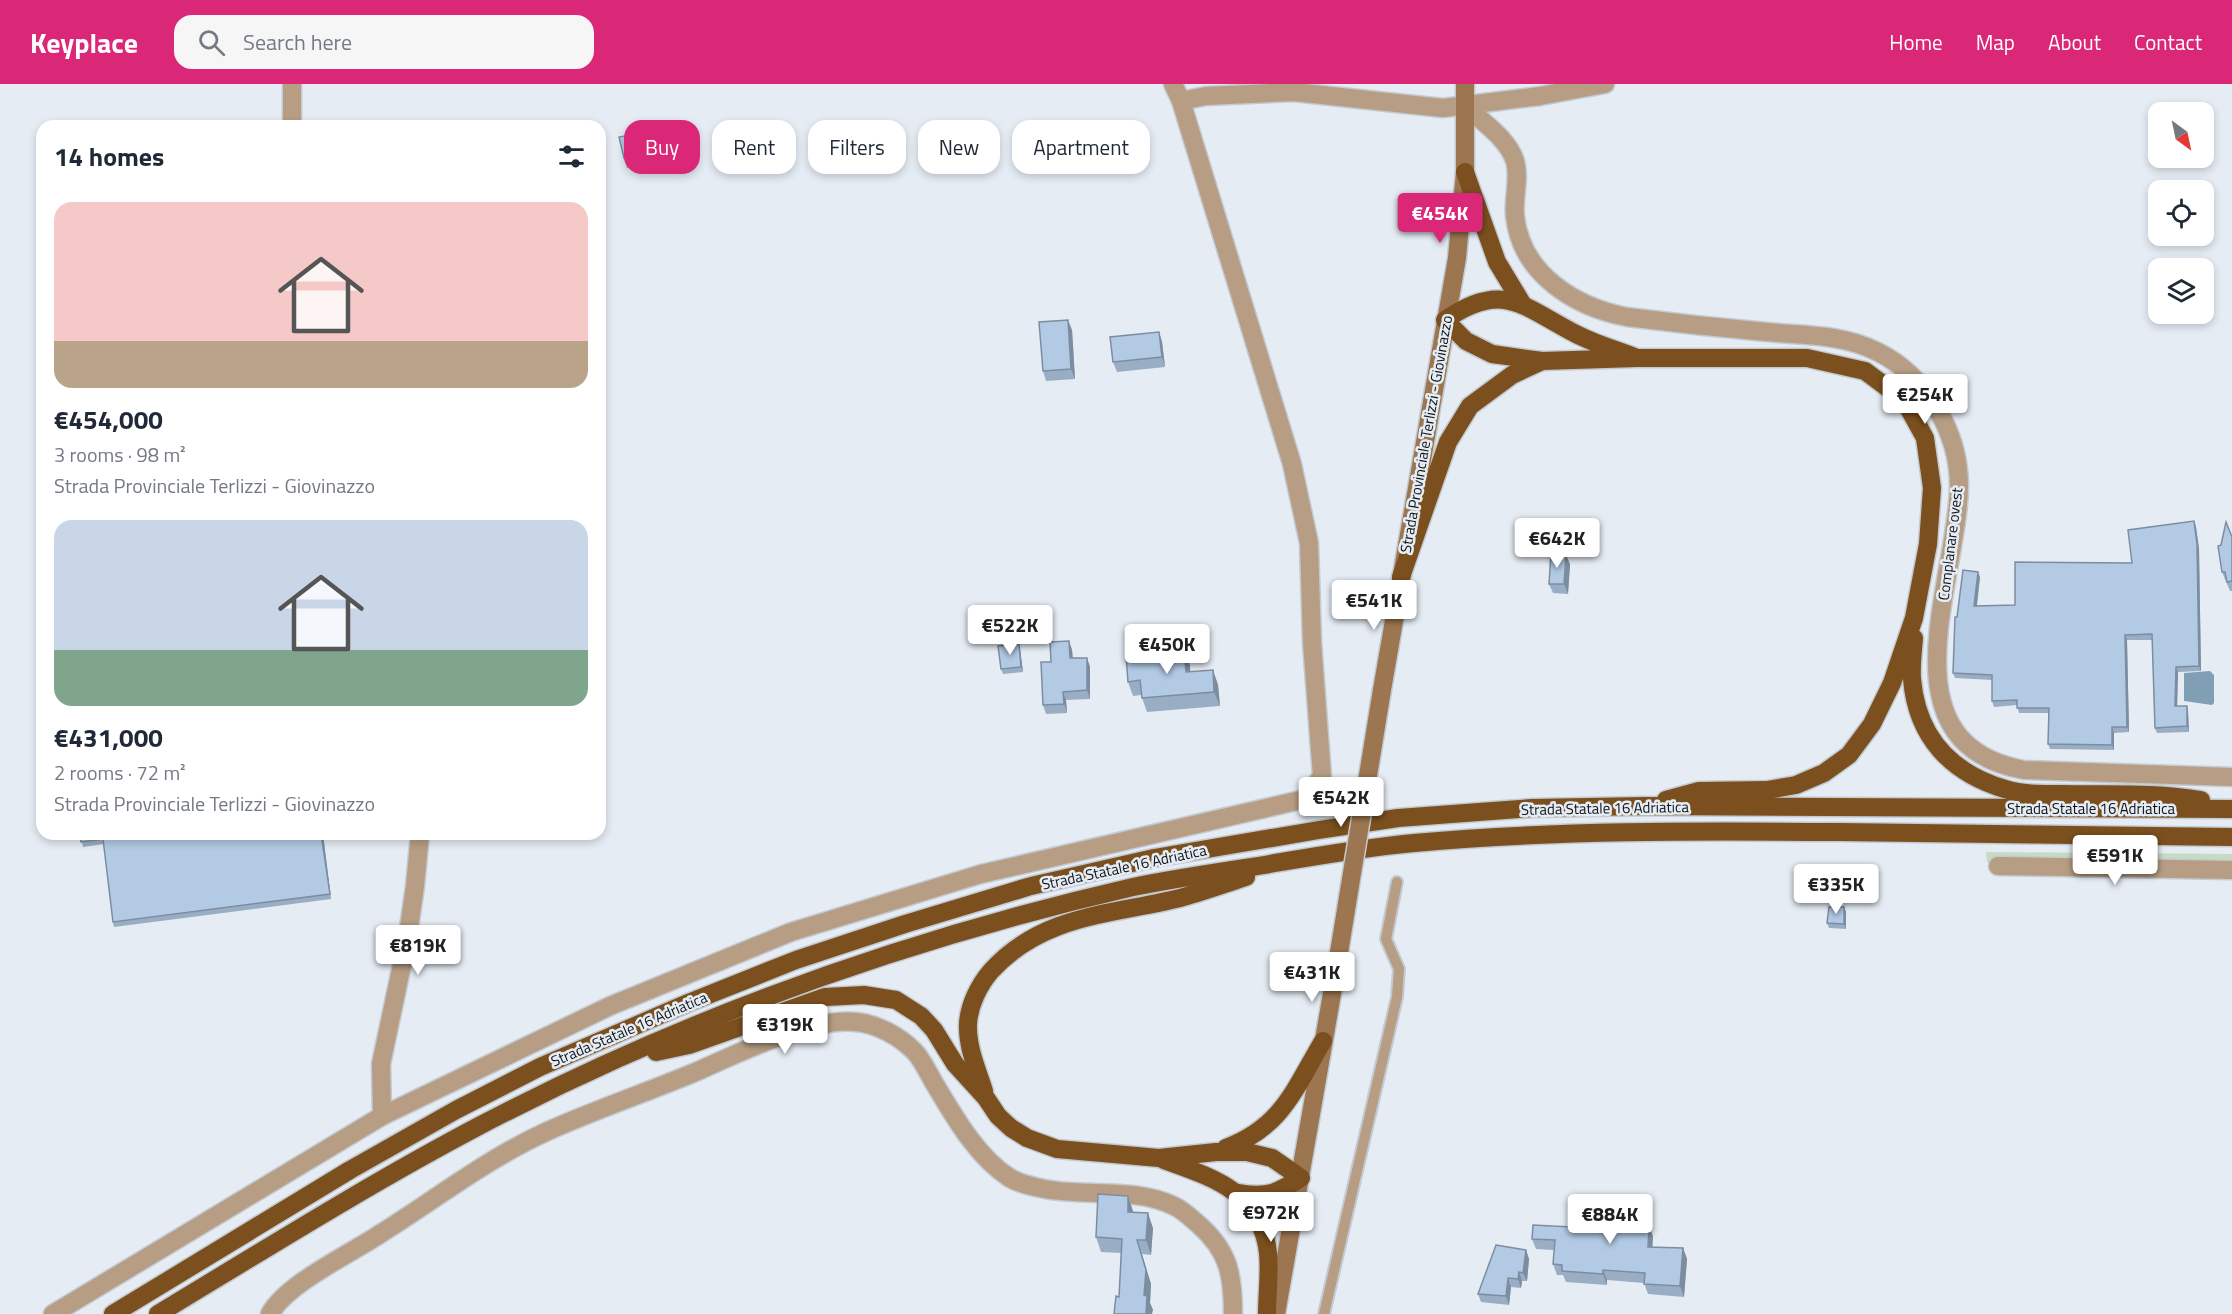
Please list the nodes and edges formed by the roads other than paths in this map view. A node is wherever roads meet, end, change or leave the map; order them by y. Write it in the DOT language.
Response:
graph roads {
  1 [pos="292,84"];
  2 [pos="1173,84"];
  3 [pos="1465,84"];
  4 [pos="1605,84"];
  5 [pos="1181,101"];
  6 [pos="1466,106"];
  7 [pos="292,120"];
  8 [pos="1465,172"];
  9 [pos="1523,305"];
  10 [pos="1445,320"];
  11 [pos="1637,358"];
  12 [pos="1542,361"];
  13 [pos="1401,578"];
  14 [pos="1914,618"];
  15 [pos="2232,777"];
  16 [pos="1644,806"];
  17 [pos="2232,807"];
  18 [pos="2232,837"];
  19 [pos="419,840"];
  20 [pos="1311,856"];
  21 [pos="1998,866"];
  22 [pos="2232,870"];
  23 [pos="1397,882"];
  24 [pos="1323,1041"];
  25 [pos="616,1060"];
  26 [pos="986,1098"];
  27 [pos="382,1116"];
  28 [pos="1216,1152"];
  29 [pos="1158,1158"];
  30 [pos="1301,1178"];
  31 [pos="1239,1193"];
  32 [pos="53,1314"];
  33 [pos="112,1314"];
  34 [pos="159,1314"];
  35 [pos="270,1314"];
  36 [pos="1233,1314"];
  37 [pos="1267,1314"];
  38 [pos="1276,1314"];
  39 [pos="1324,1314"];
  1 -- 7 [label="street"];
  2 -- 5 [label="street"];
  3 -- 6 [label="main road, Strada Provinciale Terlizzi - Giovinazzo"];
  4 -- 6 [label="street"];
  5 -- 6 [label="street"];
  5 -- 27 [label="street"];
  6 -- 8 [label="main road, Strada Provinciale Terlizzi - Giovinazzo"];
  6 -- 15 [label="street, Complanare ovest"];
  8 -- 9 [label="highway"];
  8 -- 10 [label="main road, Strada Provinciale Terlizzi - Giovinazzo"];
  9 -- 10 [label="highway"];
  9 -- 11 [label="highway"];
  10 -- 12 [label="highway"];
  10 -- 13 [label="main road, Strada Provinciale Terlizzi - Giovinazzo"];
  11 -- 12 [label="highway"];
  11 -- 14 [label="highway"];
  12 -- 13 [label="highway"];
  13 -- 24 [label="main road, Strada Provinciale Terlizzi - Giovinazzo, bridge"];
  14 -- 16 [label="highway"];
  14 -- 17 [label="highway"];
  16 -- 17 [label="highway, Strada Statale 16 Adriatica"];
  16 -- 33 [label="highway, Strada Statale 16 Adriatica"];
  18 -- 20 [label="highway, Strada Statale 16 Adriatica"];
  19 -- 27 [label="street"];
  20 -- 25 [label="highway, Strada Statale 16 Adriatica"];
  20 -- 26 [label="highway"];
  21 -- 22 [label="street"];
  23 -- 39 [label="lane"];
  24 -- 28 [label="highway"];
  24 -- 30 [label="main road, Strada Provinciale Terlizzi - Giovinazzo"];
  25 -- 26 [label="highway"];
  25 -- 34 [label="highway, Strada Statale 16 Adriatica"];
  26 -- 29 [label="highway"];
  27 -- 32 [label="street"];
  28 -- 29 [label="highway"];
  28 -- 30 [label="highway"];
  29 -- 31 [label="highway"];
  30 -- 31 [label="highway"];
  30 -- 38 [label="main road, Strada Provinciale Terlizzi - Giovinazzo"];
  31 -- 37 [label="highway"];
  35 -- 36 [label="street"];
}
